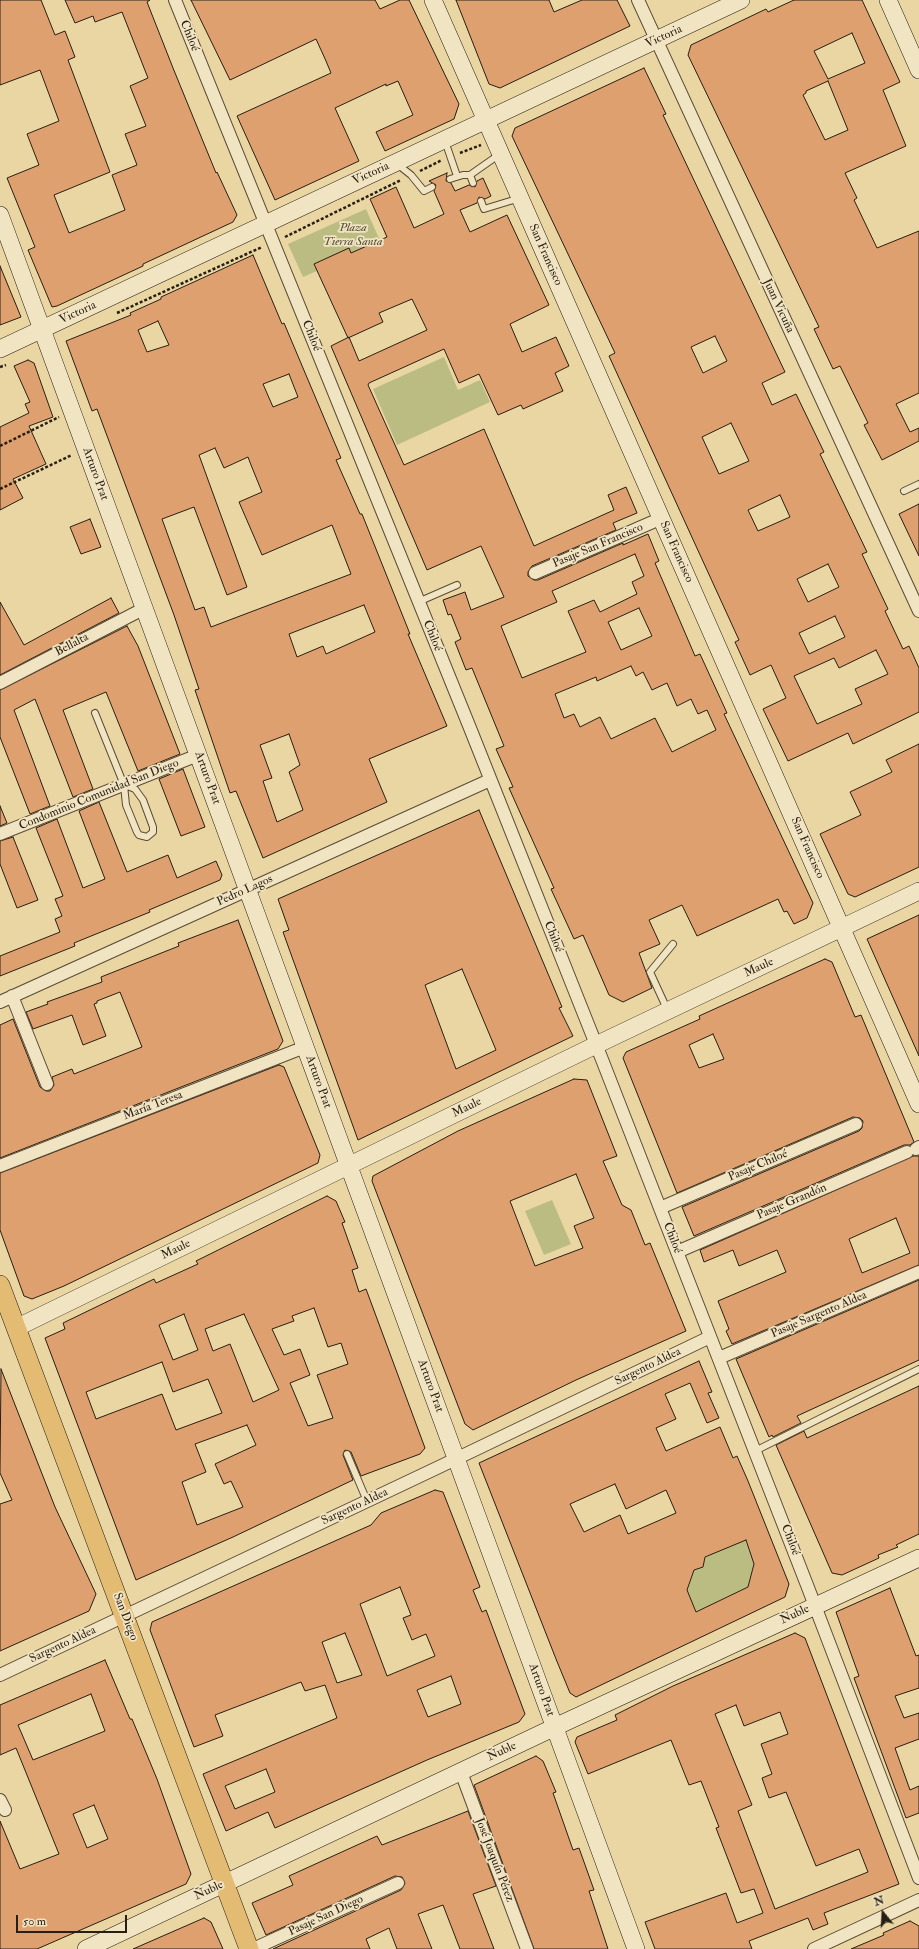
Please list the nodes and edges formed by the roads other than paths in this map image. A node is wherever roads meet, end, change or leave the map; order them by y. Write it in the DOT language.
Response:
graph roads {
  1 [pos="175,0"];
  2 [pos="433,0"];
  3 [pos="638,0"];
  4 [pos="741,0"];
  5 [pos="888,0"];
  6 [pos="656,41"];
  7 [pos="919,70"];
  8 [pos="486,120"];
  9 [pos="445,140"];
  10 [pos="501,154"];
  11 [pos="395,163"];
  12 [pos="470,175"];
  13 [pos="457,176"];
  14 [pos="450,179"];
  15 [pos="473,183"];
  16 [pos="432,187"];
  17 [pos="520,198"];
  18 [pos="481,201"];
  19 [pos="0,215"];
  20 [pos="265,224"];
  21 [pos="42,329"];
  22 [pos="0,349"];
  23 [pos="919,484"];
  24 [pos="904,491"];
  25 [pos="662,518"];
  26 [pos="535,573"];
  27 [pos="456,585"];
  28 [pos="418,602"];
  29 [pos="144,608"];
  30 [pos="919,611"];
  31 [pos="0,683"];
  32 [pos="95,713"];
  33 [pos="198,755"];
  34 [pos="490,780"];
  35 [pos="124,785"];
  36 [pos="0,834"];
  37 [pos="248,890"];
  38 [pos="919,891"];
  39 [pos="842,928"];
  40 [pos="673,944"];
  41 [pos="12,996"];
  42 [pos="0,1002"];
  43 [pos="668,1011"];
  44 [pos="596,1045"];
  45 [pos="305,1047"];
  46 [pos="47,1084"];
  47 [pos="919,1104"];
  48 [pos="856,1124"];
  49 [pos="914,1149"];
  50 [pos="0,1166"];
  51 [pos="349,1166"];
  52 [pos="660,1208"];
  53 [pos="677,1252"];
  54 [pos="919,1272"];
  55 [pos="0,1285"];
  56 [pos="16,1328"];
  57 [pos="710,1337"];
  58 [pos="719,1358"];
  59 [pos="919,1369"];
  60 [pos="755,1451"];
  61 [pos="347,1454"];
  62 [pos="456,1459"];
  63 [pos="367,1501"];
  64 [pos="919,1558"];
  65 [pos="815,1606"];
  66 [pos="124,1616"];
  67 [pos="0,1675"];
  68 [pos="555,1727"];
  69 [pos="461,1772"];
  70 [pos="919,1878"];
  71 [pos="398,1883"];
  72 [pos="225,1884"];
  73 [pos="919,1900"];
  74 [pos="86,1949"];
  75 [pos="250,1949"];
  76 [pos="253,1949"];
  77 [pos="528,1949"];
  78 [pos="636,1949"];
  79 [pos="814,1949"];
  1 -- 20 [label="street, Chiloé"];
  2 -- 8 [label="street, San Francisco"];
  3 -- 6 [label="street, Juan Vicuña"];
  4 -- 6 [label="street, Victoria"];
  5 -- 7 [label="street"];
  6 -- 8 [label="street, Victoria"];
  6 -- 30 [label="street, Juan Vicuña"];
  8 -- 9 [label="street, Victoria"];
  8 -- 10 [label="street, San Francisco"];
  9 -- 11 [label="street, Victoria"];
  9 -- 13 [label="lane"];
  10 -- 12 [label="lane"];
  10 -- 17 [label="street, San Francisco"];
  11 -- 16 [label="lane"];
  11 -- 20 [label="street, Victoria"];
  12 -- 13 [label="lane"];
  12 -- 15 [label="lane"];
  13 -- 14 [label="lane"];
  17 -- 18 [label="lane"];
  17 -- 25 [label="street, San Francisco"];
  19 -- 21 [label="street, Arturo Prat"];
  20 -- 21 [label="street, Victoria"];
  20 -- 28 [label="street, Chiloé"];
  21 -- 22 [label="street, Victoria"];
  21 -- 29 [label="street, Arturo Prat"];
  23 -- 24 [label="lane"];
  25 -- 26 [label="street, Pasaje San Francisco"];
  25 -- 39 [label="street, San Francisco"];
  27 -- 28 [label="lane"];
  28 -- 34 [label="street, Chiloé"];
  29 -- 31 [label="street, Bellalta"];
  29 -- 33 [label="street, Arturo Prat"];
  32 -- 35 [label="lane"];
  33 -- 35 [label="street, Condominio Comunidad San Diego"];
  33 -- 37 [label="street, Arturo Prat"];
  34 -- 37 [label="street, Pedro Lagos"];
  34 -- 44 [label="street, Chiloé"];
  35 -- 35 [label="lane"];
  35 -- 36 [label="street, Condominio Comunidad San Diego"];
  37 -- 41 [label="street, Pedro Lagos"];
  37 -- 45 [label="street, Arturo Prat"];
  38 -- 39 [label="street, Maule"];
  39 -- 43 [label="street, Maule"];
  39 -- 47 [label="street, San Francisco"];
  40 -- 43 [label="lane"];
  41 -- 42 [label="street, Pedro Lagos"];
  41 -- 46 [label="street"];
  43 -- 44 [label="street, Maule"];
  44 -- 51 [label="street, Maule"];
  44 -- 52 [label="street, Chiloé"];
  45 -- 50 [label="street, María Teresa"];
  45 -- 51 [label="street, Arturo Prat"];
  48 -- 52 [label="street, Pasaje Chiloé"];
  49 -- 53 [label="street, Pasaje Grandón"];
  51 -- 56 [label="street, Maule"];
  51 -- 62 [label="street, Arturo Prat"];
  52 -- 53 [label="street, Chiloé"];
  53 -- 57 [label="street, Chiloé"];
  54 -- 58 [label="street, Pasaje Sargento Aldea"];
  55 -- 56 [label="main road, San Diego"];
  56 -- 66 [label="main road, San Diego"];
  57 -- 58 [label="street, Chiloé"];
  57 -- 62 [label="street, Sargento Aldea"];
  58 -- 60 [label="street, Chiloé"];
  59 -- 60 [label="lane"];
  60 -- 65 [label="street, Chiloé"];
  61 -- 63 [label="lane"];
  62 -- 63 [label="street, Sargento Aldea"];
  62 -- 68 [label="street, Arturo Prat"];
  63 -- 66 [label="street, Sargento Aldea"];
  64 -- 65 [label="street, Ñuble"];
  65 -- 68 [label="street, Ñuble"];
  65 -- 70 [label="street, Chiloé"];
  66 -- 67 [label="street, Sargento Aldea"];
  66 -- 72 [label="main road, San Diego"];
  68 -- 69 [label="street, Ñuble"];
  68 -- 78 [label="street, Arturo Prat"];
  69 -- 72 [label="street, Ñuble"];
  69 -- 77 [label="street, José Joaquín Pérez"];
  71 -- 76 [label="street, Pasaje San Diego"];
  72 -- 74 [label="street, Ñuble"];
  72 -- 75 [label="main road, San Diego"];
  73 -- 79 [label="street"];
}
